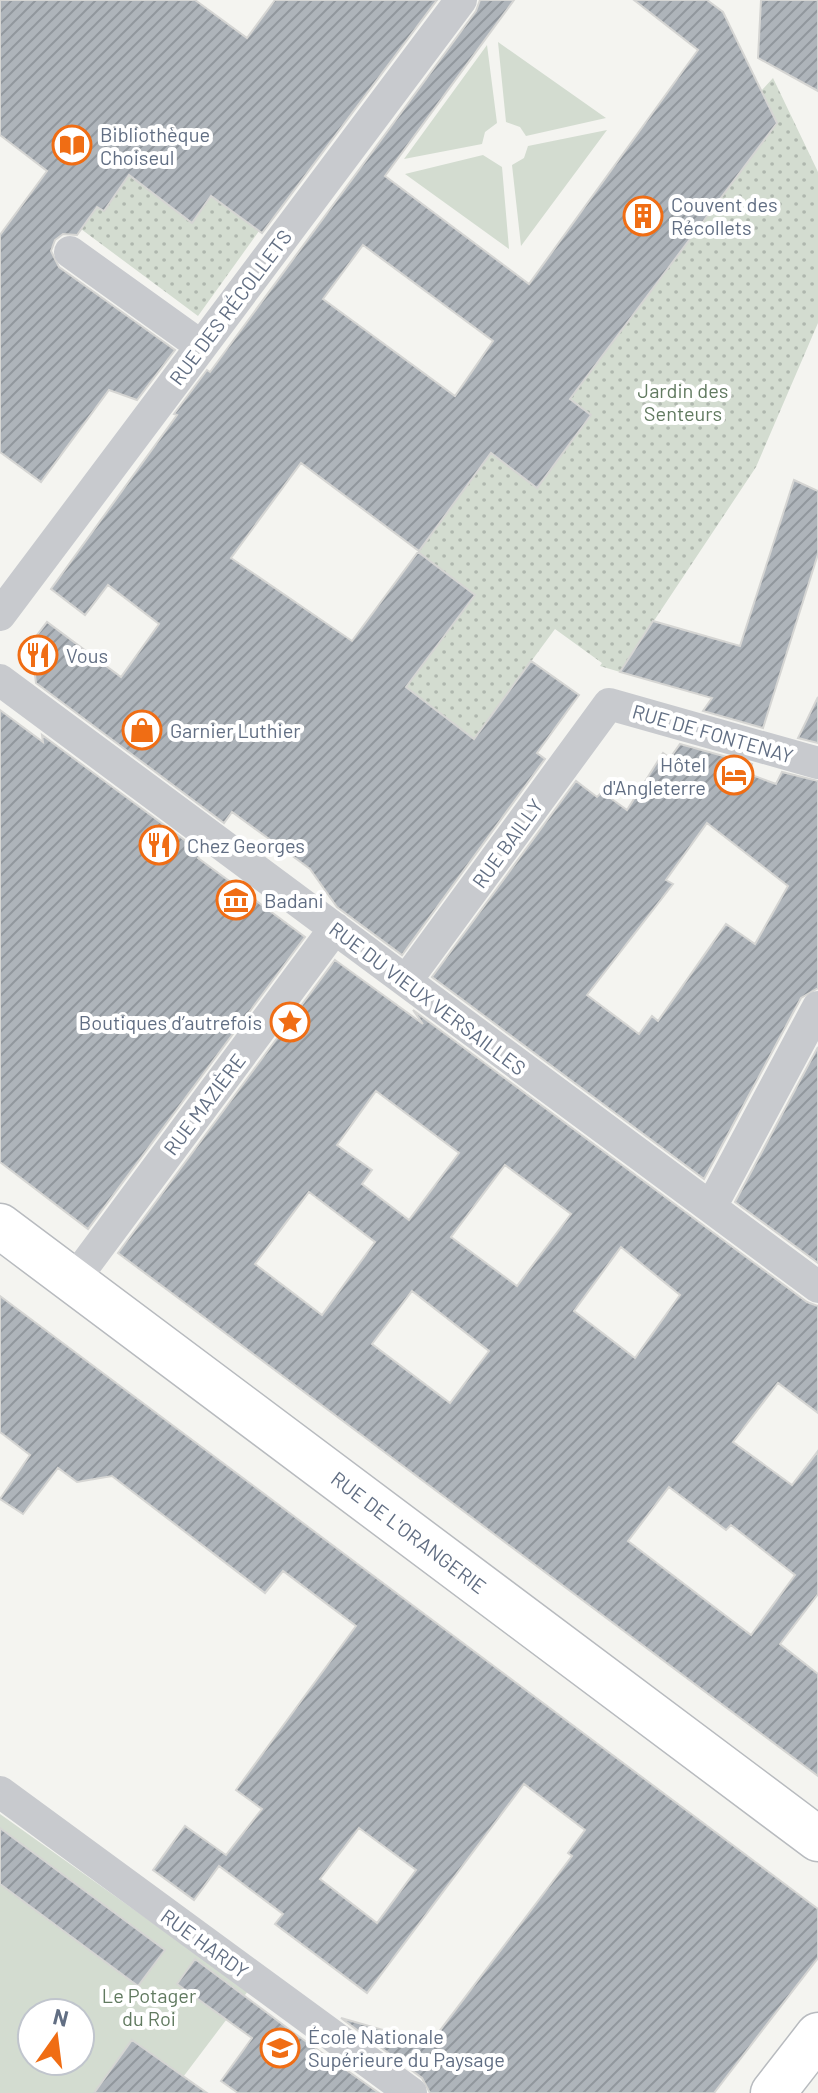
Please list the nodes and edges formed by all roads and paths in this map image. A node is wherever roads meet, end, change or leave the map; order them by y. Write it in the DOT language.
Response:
graph roads {
  1 [pos="461,0"];
  2 [pos="70,252"];
  3 [pos="201,346"];
  4 [pos="0,615"];
  5 [pos="0,680"];
  6 [pos="609,704"];
  7 [pos="818,763"];
  8 [pos="335,928"];
  9 [pos="406,981"];
  10 [pos="818,1007"];
  11 [pos="711,1207"];
  12 [pos="0,1226"];
  13 [pos="74,1280"];
  14 [pos="818,1287"];
  15 [pos="0,1792"];
  16 [pos="818,1839"];
  17 [pos="818,2035"];
  18 [pos="411,2093"];
  19 [pos="773,2093"];
  1 -- 3 [label="street, RUE DES RÉCOLLETS"];
  2 -- 3 [label="street"];
  3 -- 4 [label="street, RUE DES RÉCOLLETS"];
  5 -- 8 [label="street, RUE DU VIEUX VERSAILLES"];
  6 -- 7 [label="street, RUE DE FONTENAY"];
  6 -- 9 [label="street, RUE BAILLY"];
  8 -- 9 [label="street, RUE DU VIEUX VERSAILLES"];
  8 -- 13 [label="street, RUE MAZIÈRE"];
  9 -- 11 [label="street, RUE DU VIEUX VERSAILLES"];
  10 -- 11 [label="street"];
  11 -- 14 [label="street, RUE DU VIEUX VERSAILLES"];
  12 -- 13 [label="main road, RUE DE L'ORANGERIE"];
  13 -- 16 [label="main road, RUE DE L'ORANGERIE"];
  15 -- 18 [label="street, RUE HARDY"];
  17 -- 19 [label="main road"];
}
